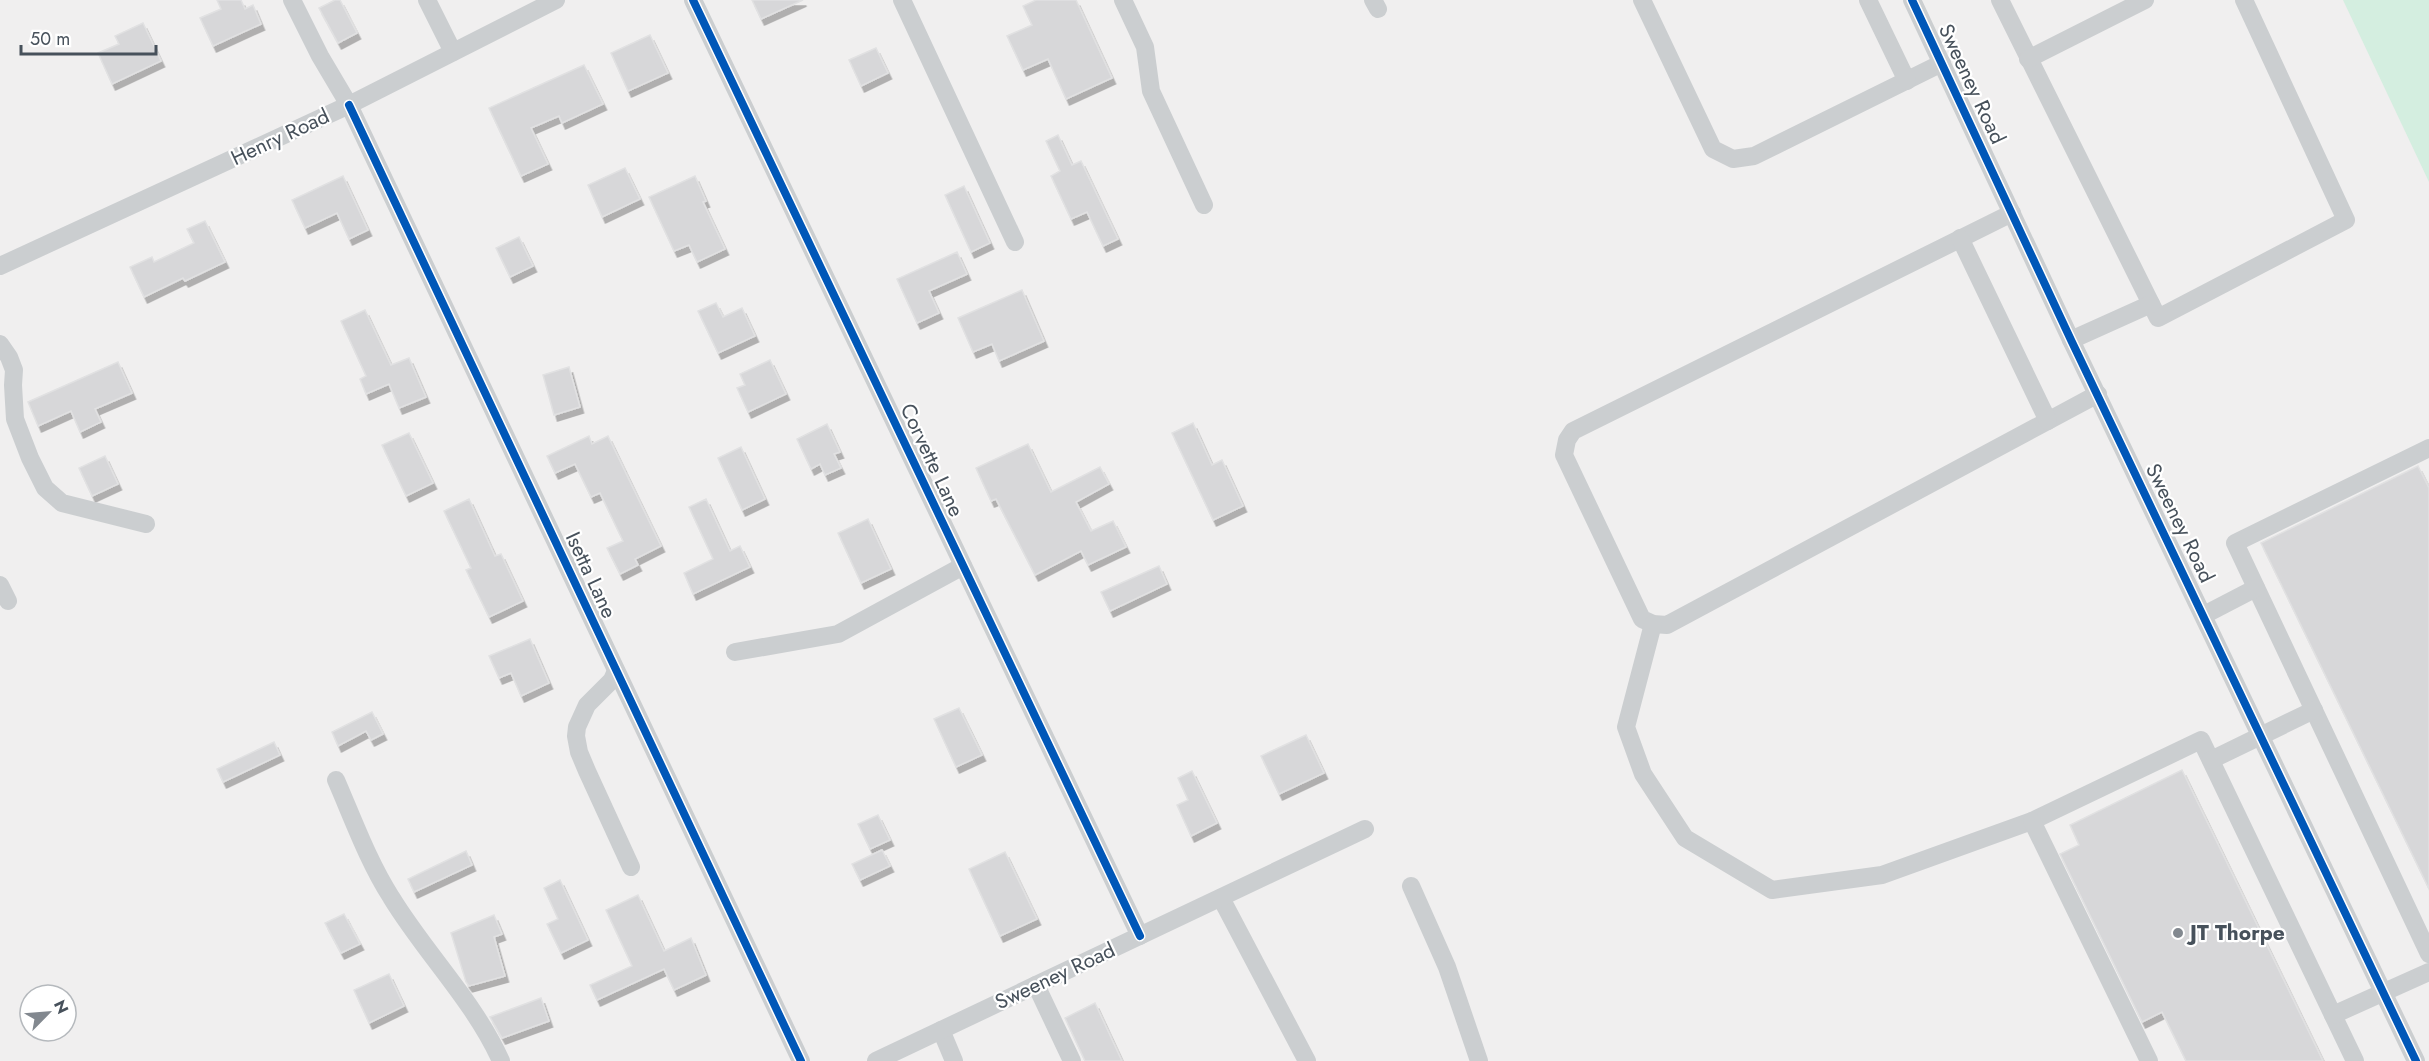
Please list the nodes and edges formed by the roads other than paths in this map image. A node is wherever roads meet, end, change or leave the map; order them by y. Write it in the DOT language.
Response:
graph roads {
  1 [pos="292,0"];
  2 [pos="427,0"];
  3 [pos="556,0"];
  4 [pos="693,0"];
  5 [pos="902,0"];
  6 [pos="1123,0"];
  7 [pos="1642,0"];
  8 [pos="1868,0"];
  9 [pos="1912,0"];
  10 [pos="2000,0"];
  11 [pos="2145,0"];
  12 [pos="2244,0"];
  13 [pos="453,52"];
  14 [pos="2028,59"];
  15 [pos="1942,63"];
  16 [pos="1907,81"];
  17 [pos="349,105"];
  18 [pos="1204,205"];
  19 [pos="2012,213"];
  20 [pos="1960,238"];
  21 [pos="1015,242"];
  22 [pos="0,266"];
  23 [pos="2151,304"];
  24 [pos="2071,340"];
  25 [pos="0,344"];
  26 [pos="2098,394"];
  27 [pos="2048,421"];
  28 [pos="2429,448"];
  29 [pos="146,524"];
  30 [pos="963,566"];
  31 [pos="2256,588"];
  32 [pos="2204,615"];
  33 [pos="1653,624"];
  34 [pos="735,652"];
  35 [pos="616,671"];
  36 [pos="2314,710"];
  37 [pos="2262,734"];
  38 [pos="2211,760"];
  39 [pos="336,780"];
  40 [pos="2032,821"];
  41 [pos="1365,829"];
  42 [pos="631,867"];
  43 [pos="1411,886"];
  44 [pos="1221,898"];
  45 [pos="1140,936"];
  46 [pos="2429,954"];
  47 [pos="2429,972"];
  48 [pos="1036,985"];
  49 [pos="2383,992"];
  50 [pos="2333,1015"];
  51 [pos="941,1030"];
  52 [pos="501,1061"];
  53 [pos="801,1061"];
  54 [pos="876,1061"];
  55 [pos="954,1061"];
  56 [pos="1072,1061"];
  57 [pos="1307,1061"];
  58 [pos="1479,1061"];
  59 [pos="2149,1061"];
  60 [pos="2355,1061"];
  61 [pos="2416,1061"];
  1 -- 17 [label="street, Isetta Lane"];
  2 -- 13 [label="street"];
  3 -- 13 [label="street, Henry Road"];
  4 -- 30 [label="street, Corvette Lane"];
  5 -- 21 [label="street"];
  6 -- 18 [label="street"];
  7 -- 16 [label="street"];
  8 -- 16 [label="street"];
  9 -- 15 [label="street, Sweeney Road"];
  10 -- 14 [label="street"];
  11 -- 14 [label="street"];
  12 -- 23 [label="street"];
  13 -- 17 [label="street, Henry Road"];
  14 -- 23 [label="street"];
  15 -- 16 [label="street"];
  15 -- 19 [label="street, Sweeney Road"];
  17 -- 22 [label="street, Henry Road"];
  17 -- 35 [label="street, Isetta Lane"];
  19 -- 20 [label="street"];
  19 -- 24 [label="street, Sweeney Road"];
  20 -- 27 [label="street"];
  20 -- 33 [label="street"];
  23 -- 24 [label="street"];
  24 -- 26 [label="street, Sweeney Road"];
  25 -- 29 [label="street"];
  26 -- 27 [label="street"];
  26 -- 32 [label="street, Sweeney Road"];
  27 -- 33 [label="street"];
  28 -- 31 [label="street"];
  30 -- 34 [label="street"];
  30 -- 45 [label="street, Corvette Lane"];
  31 -- 32 [label="street"];
  31 -- 36 [label="street"];
  32 -- 37 [label="street, Sweeney Road"];
  33 -- 40 [label="street"];
  35 -- 42 [label="street"];
  35 -- 53 [label="street, Isetta Lane"];
  36 -- 37 [label="street"];
  36 -- 46 [label="street"];
  37 -- 38 [label="street"];
  37 -- 49 [label="street, Sweeney Road"];
  38 -- 40 [label="street"];
  38 -- 50 [label="street"];
  39 -- 52 [label="street"];
  40 -- 59 [label="street"];
  41 -- 44 [label="street, Sweeney Road"];
  43 -- 58 [label="street"];
  44 -- 45 [label="street, Sweeney Road"];
  44 -- 57 [label="street"];
  45 -- 48 [label="street, Sweeney Road"];
  47 -- 49 [label="street"];
  48 -- 51 [label="street, Sweeney Road"];
  48 -- 56 [label="street"];
  49 -- 50 [label="street"];
  49 -- 61 [label="street, Sweeney Road"];
  50 -- 60 [label="street"];
  51 -- 54 [label="street, Sweeney Road"];
  51 -- 55 [label="street"];
}
